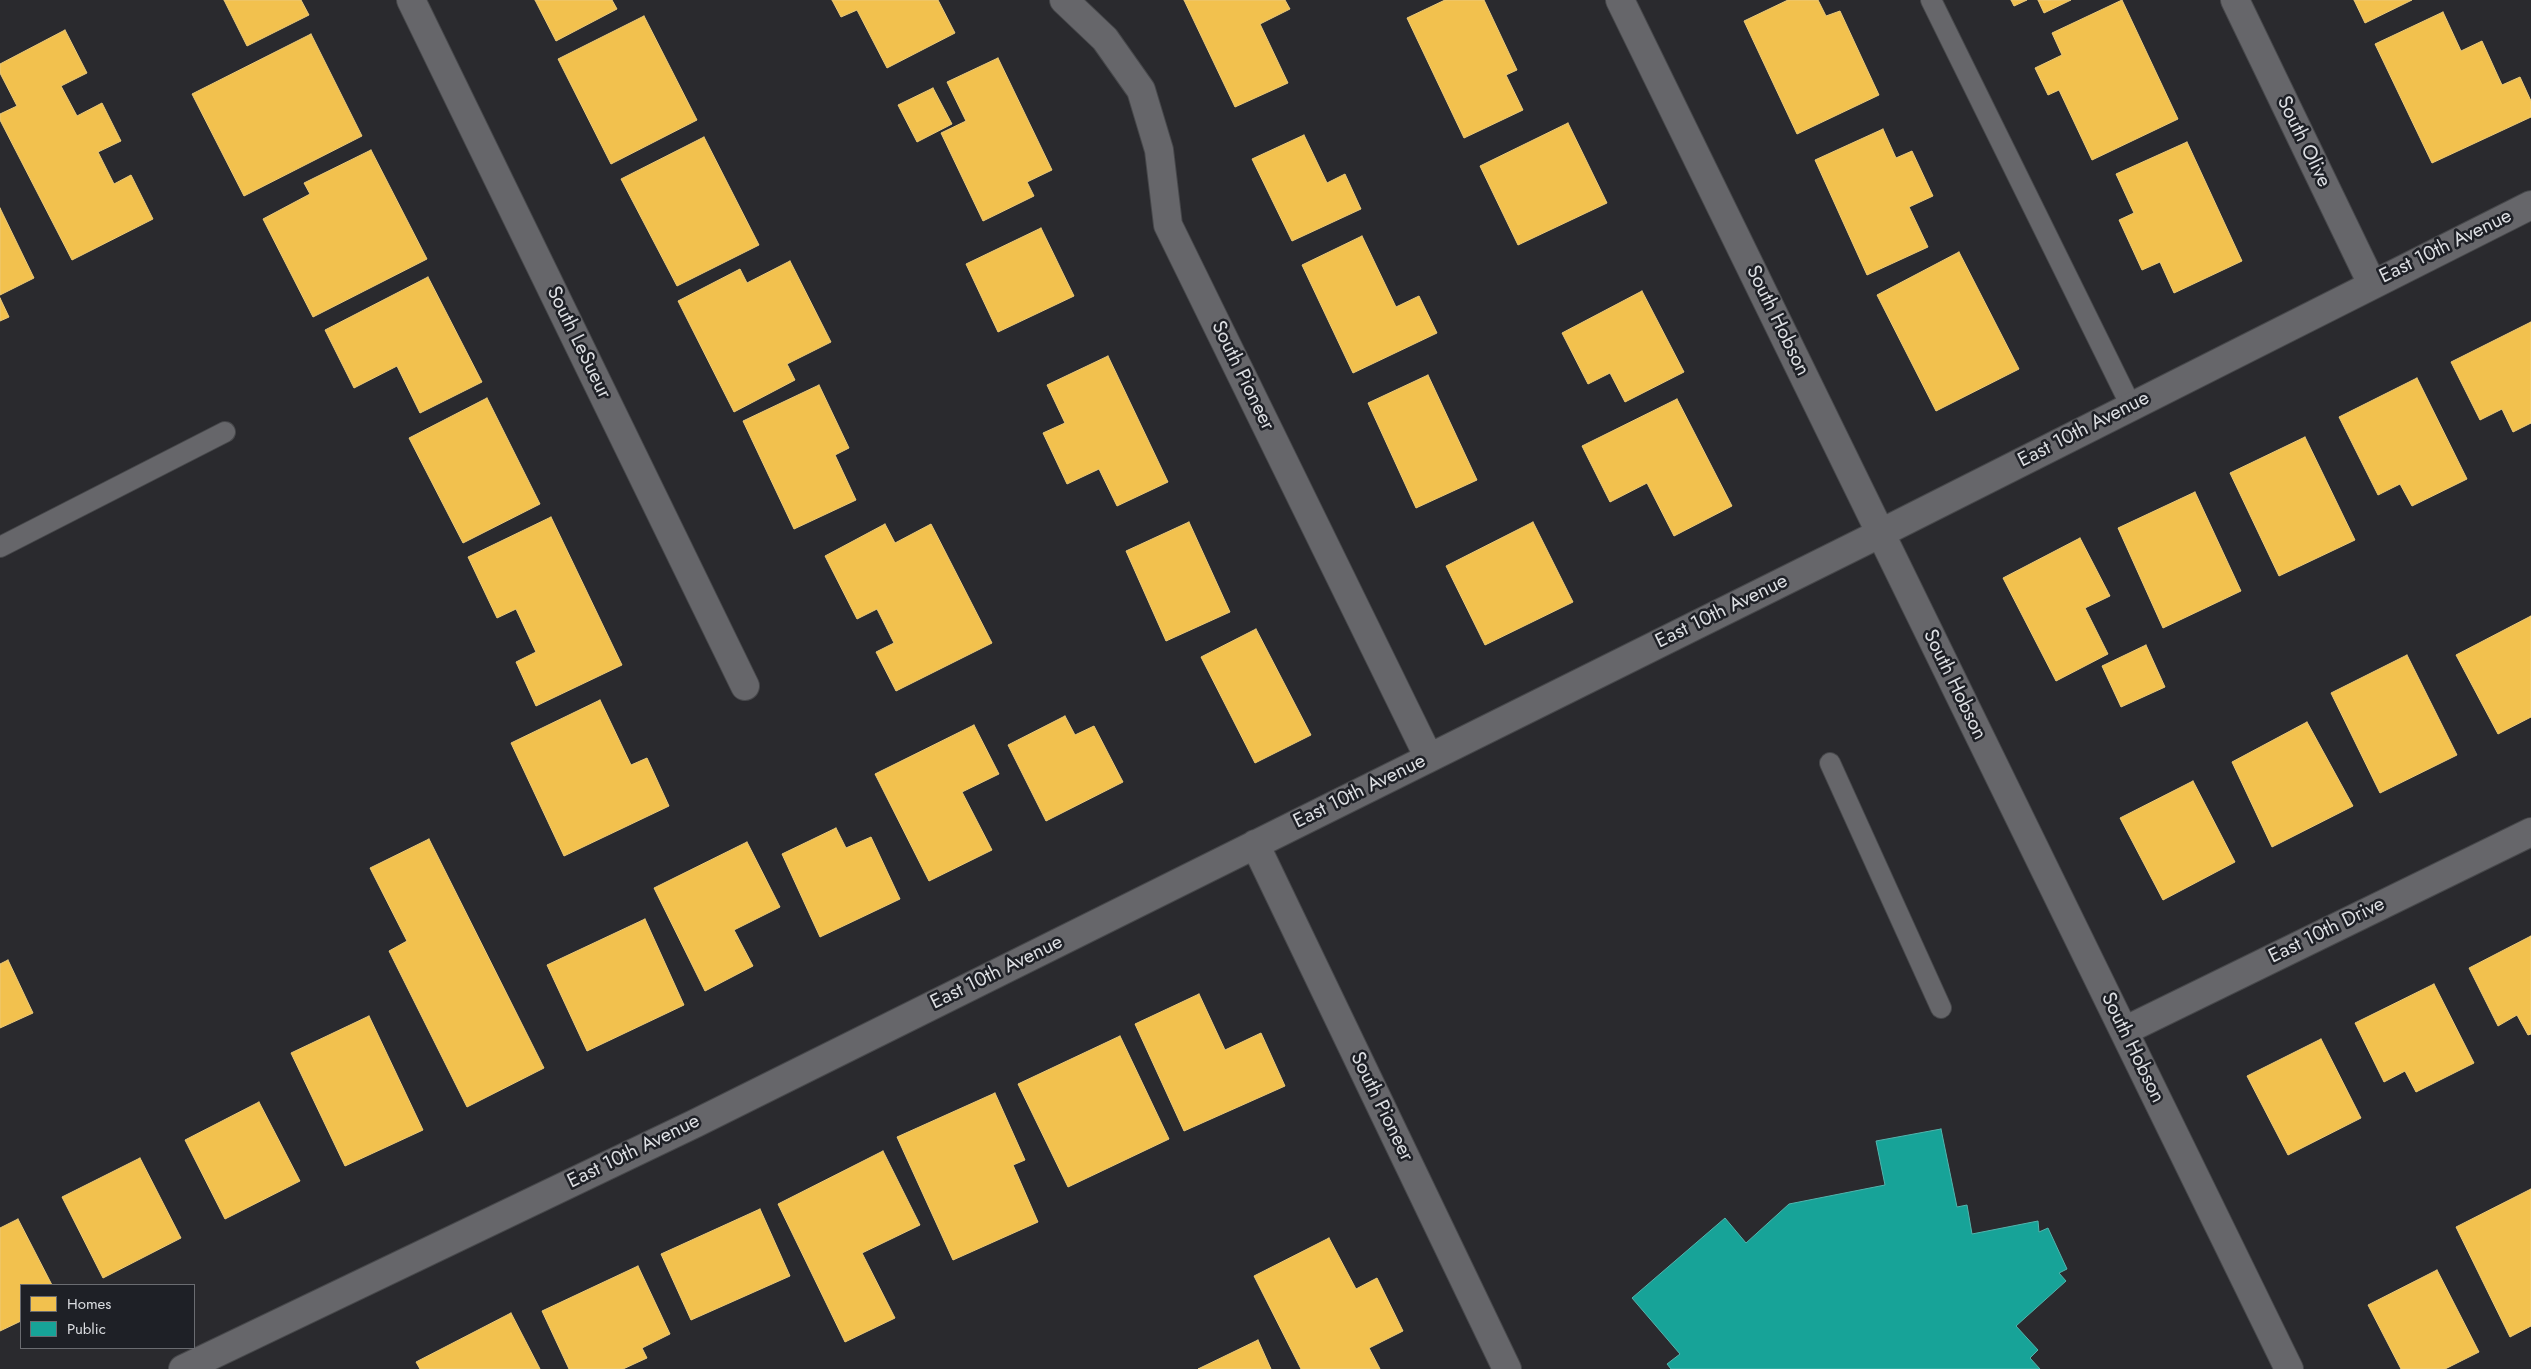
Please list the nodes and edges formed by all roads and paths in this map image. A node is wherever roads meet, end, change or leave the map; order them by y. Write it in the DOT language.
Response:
graph roads {
  1 [pos="411,0"];
  2 [pos="1064,0"];
  3 [pos="1620,0"];
  4 [pos="1931,0"];
  5 [pos="2234,0"];
  6 [pos="2531,205"];
  7 [pos="2372,284"];
  8 [pos="2131,406"];
  9 [pos="225,432"];
  10 [pos="1881,533"];
  11 [pos="0,547"];
  12 [pos="745,686"];
  13 [pos="1428,758"];
  14 [pos="1830,763"];
  15 [pos="2531,832"];
  16 [pos="1255,844"];
  17 [pos="1942,1008"];
  18 [pos="2124,1031"];
  19 [pos="184,1369"];
  20 [pos="1507,1369"];
  21 [pos="2289,1369"];
  1 -- 12 [label="street, South LeSueur"];
  2 -- 13 [label="street, South Pioneer"];
  3 -- 10 [label="street, South Hobson"];
  4 -- 8 [label="lane"];
  5 -- 7 [label="street, South Olive"];
  6 -- 7 [label="street, East 10th Avenue"];
  7 -- 8 [label="street, East 10th Avenue"];
  8 -- 10 [label="street, East 10th Avenue"];
  9 -- 11 [label="lane"];
  10 -- 13 [label="street, East 10th Avenue"];
  10 -- 18 [label="street, South Hobson"];
  13 -- 16 [label="street, East 10th Avenue"];
  14 -- 17 [label="lane"];
  15 -- 18 [label="street, East 10th Drive"];
  16 -- 19 [label="street, East 10th Avenue"];
  16 -- 20 [label="street, South Pioneer"];
  18 -- 21 [label="street, South Hobson"];
}
